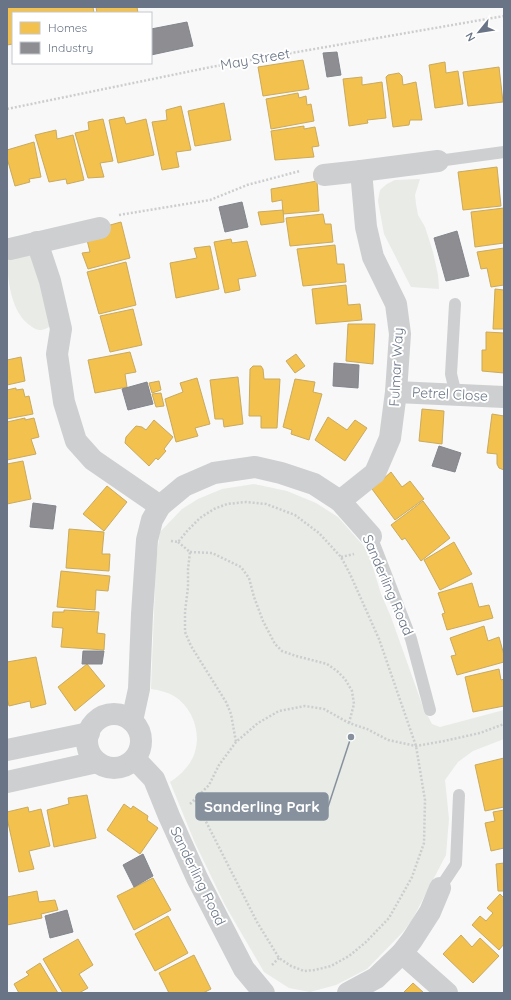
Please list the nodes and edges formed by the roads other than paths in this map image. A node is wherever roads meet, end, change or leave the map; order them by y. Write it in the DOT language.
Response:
graph roads {
  1 [pos="504,152"];
  2 [pos="438,161"];
  3 [pos="361,171"];
  4 [pos="324,175"];
  5 [pos="100,228"];
  6 [pos="37,242"];
  7 [pos="10,249"];
  8 [pos="455,304"];
  9 [pos="396,392"];
  10 [pos="456,395"];
  11 [pos="504,397"];
  12 [pos="340,501"];
  13 [pos="160,506"];
  14 [pos="371,536"];
  15 [pos="430,710"];
  16 [pos="132,721"];
  17 [pos="89,733"];
  18 [pos="7,750"];
  19 [pos="135,759"];
  20 [pos="96,762"];
  21 [pos="7,782"];
  22 [pos="459,796"];
  23 [pos="440,888"];
  24 [pos="402,953"];
  25 [pos="264,993"];
  26 [pos="348,993"];
  27 [pos="447,993"];
  1 -- 2 [label="lane"];
  2 -- 3 [label="street"];
  3 -- 4 [label="street"];
  3 -- 9 [label="street, Fulmar Way"];
  5 -- 6 [label="street"];
  6 -- 7 [label="street"];
  6 -- 13 [label="street"];
  8 -- 10 [label="lane"];
  9 -- 10 [label="street, Petrel Close"];
  9 -- 12 [label="street, Fulmar Way"];
  10 -- 11 [label="street, Petrel Close"];
  12 -- 13 [label="street, Sanderling Road"];
  12 -- 14 [label="street, Sanderling Road"];
  13 -- 16 [label="street, Sanderling Road"];
  14 -- 15 [label="lane, Sanderling Road"];
  16 -- 17 [label="street"];
  16 -- 19 [label="street"];
  17 -- 18 [label="street"];
  17 -- 20 [label="street"];
  19 -- 20 [label="street"];
  19 -- 25 [label="street, Sanderling Road"];
  20 -- 21 [label="street"];
  22 -- 23 [label="lane"];
  23 -- 24 [label="street"];
  24 -- 26 [label="street"];
  24 -- 27 [label="street"];
}
